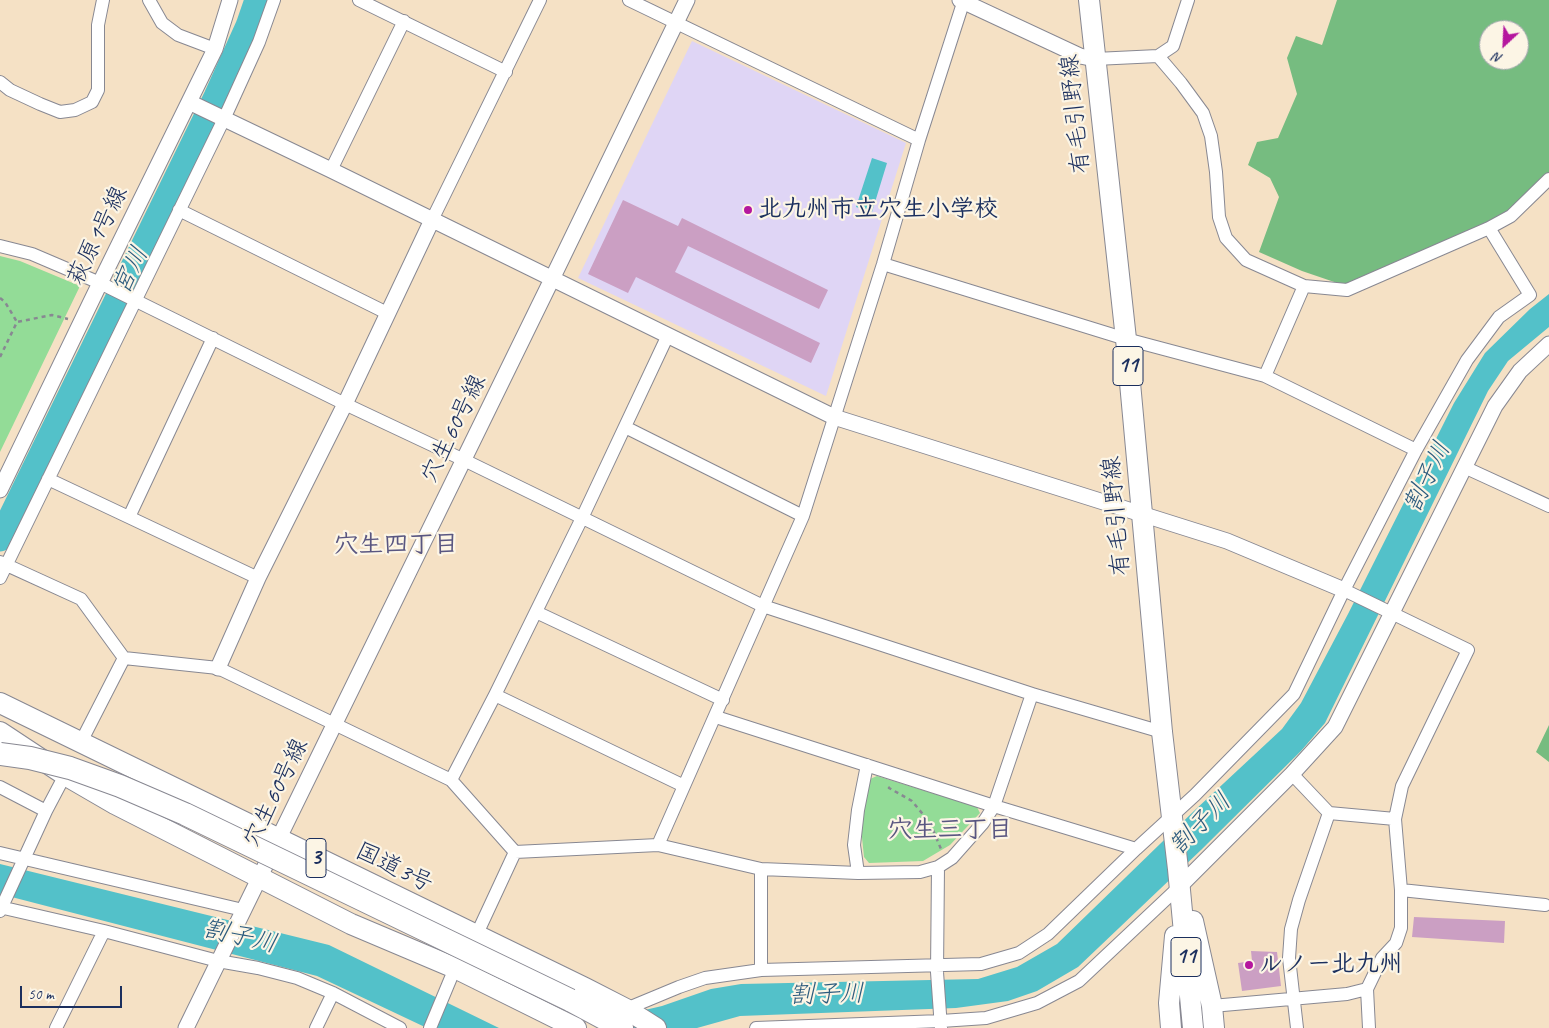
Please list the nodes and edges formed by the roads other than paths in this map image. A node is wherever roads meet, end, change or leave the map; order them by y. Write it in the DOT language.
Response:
graph roads {
  1 [pos="103,0"];
  2 [pos="149,0"];
  3 [pos="230,0"];
  4 [pos="274,0"];
  5 [pos="359,0"];
  6 [pos="540,0"];
  7 [pos="629,0"];
  8 [pos="687,0"];
  9 [pos="1089,0"];
  10 [pos="1188,0"];
  11 [pos="963,1"];
  12 [pos="404,21"];
  13 [pos="675,24"];
  14 [pos="215,50"];
  15 [pos="1158,56"];
  16 [pos="1095,59"];
  17 [pos="506,72"];
  18 [pos="0,82"];
  19 [pos="192,104"];
  20 [pos="222,117"];
  21 [pos="920,140"];
  22 [pos="331,170"];
  23 [pos="1549,180"];
  24 [pos="179,210"];
  25 [pos="432,220"];
  26 [pos="1489,228"];
  27 [pos="0,246"];
  28 [pos="883,264"];
  29 [pos="552,279"];
  30 [pos="103,285"];
  31 [pos="1304,286"];
  32 [pos="132,299"];
  33 [pos="387,313"];
  34 [pos="668,335"];
  35 [pos="213,338"];
  36 [pos="1126,339"];
  37 [pos="1549,344"];
  38 [pos="1265,376"];
  39 [pos="345,404"];
  40 [pos="834,417"];
  41 [pos="625,427"];
  42 [pos="1416,450"];
  43 [pos="464,460"];
  44 [pos="1464,467"];
  45 [pos="48,479"];
  46 [pos="0,490"];
  47 [pos="1549,506"];
  48 [pos="1142,513"];
  49 [pos="803,516"];
  50 [pos="129,517"];
  51 [pos="582,518"];
  52 [pos="2,563"];
  53 [pos="0,578"];
  54 [pos="258,578"];
  55 [pos="1346,591"];
  56 [pos="763,606"];
  57 [pos="1387,611"];
  58 [pos="536,612"];
  59 [pos="124,658"];
  60 [pos="218,668"];
  61 [pos="1032,694"];
  62 [pos="495,695"];
  63 [pos="723,700"];
  64 [pos="0,703"];
  65 [pos="716,717"];
  66 [pos="334,724"];
  67 [pos="0,732"];
  68 [pos="1162,732"];
  69 [pos="81,742"];
  70 [pos="0,753"];
  71 [pos="867,765"];
  72 [pos="1292,774"];
  73 [pos="65,775"];
  74 [pos="451,780"];
  75 [pos="684,786"];
  76 [pos="0,787"];
  77 [pos="994,806"];
  78 [pos="46,811"];
  79 [pos="1329,812"];
  80 [pos="1172,819"];
  81 [pos="1395,819"];
  82 [pos="278,839"];
  83 [pos="658,845"];
  84 [pos="1136,849"];
  85 [pos="515,852"];
  86 [pos="0,854"];
  87 [pos="23,861"];
  88 [pos="938,867"];
  89 [pos="760,869"];
  90 [pos="858,873"];
  91 [pos="260,877"];
  92 [pos="1179,878"];
  93 [pos="1400,890"];
  94 [pos="1545,905"];
  95 [pos="1,907"];
  96 [pos="241,913"];
  97 [pos="104,931"];
  98 [pos="476,936"];
  99 [pos="220,957"];
  100 [pos="455,968"];
  101 [pos="938,969"];
  102 [pos="761,970"];
  103 [pos="1367,989"];
  104 [pos="333,993"];
  105 [pos="1294,998"];
  106 [pos="1212,1006"];
  107 [pos="576,1012"];
  108 [pos="627,1017"];
  109 [pos="941,1020"];
  110 [pos="56,1028"];
  111 [pos="186,1028"];
  112 [pos="316,1028"];
  113 [pos="400,1028"];
  114 [pos="430,1028"];
  115 [pos="656,1028"];
  116 [pos="756,1028"];
  117 [pos="1171,1028"];
  118 [pos="1193,1028"];
  119 [pos="1214,1028"];
  120 [pos="1297,1028"];
  121 [pos="1369,1028"];
  1 -- 18 [label="street"];
  2 -- 14 [label="street"];
  3 -- 14 [label="street, 萩原1号線"];
  4 -- 20 [label="street"];
  5 -- 12 [label="street"];
  6 -- 17 [label="street"];
  7 -- 13 [label="street"];
  8 -- 13 [label="street, 穴生60号線"];
  9 -- 16 [label="main road, 有毛引野線 / 11"];
  10 -- 15 [label="street"];
  11 -- 16 [label="street"];
  11 -- 21 [label="street"];
  12 -- 17 [label="street"];
  12 -- 22 [label="street"];
  13 -- 21 [label="street"];
  13 -- 29 [label="street, 穴生60号線"];
  14 -- 19 [label="street, 萩原1号線"];
  15 -- 16 [label="street"];
  15 -- 31 [label="street"];
  16 -- 36 [label="main road, 有毛引野線 / 11"];
  17 -- 25 [label="street"];
  19 -- 20 [label="street"];
  19 -- 30 [label="street, 萩原1号線"];
  20 -- 22 [label="street"];
  20 -- 24 [label="street"];
  21 -- 28 [label="street"];
  22 -- 25 [label="street"];
  23 -- 26 [label="street"];
  24 -- 32 [label="street"];
  24 -- 33 [label="street"];
  25 -- 29 [label="street"];
  25 -- 33 [label="street"];
  26 -- 31 [label="street"];
  26 -- 42 [label="street"];
  27 -- 30 [label="street"];
  28 -- 36 [label="street"];
  28 -- 40 [label="street"];
  29 -- 34 [label="street"];
  29 -- 43 [label="street, 穴生60号線"];
  30 -- 32 [label="street"];
  30 -- 46 [label="street, 萩原1号線"];
  31 -- 38 [label="street"];
  32 -- 35 [label="street"];
  32 -- 45 [label="street"];
  33 -- 39 [label="street"];
  34 -- 40 [label="street"];
  34 -- 41 [label="street"];
  35 -- 39 [label="street"];
  35 -- 50 [label="street"];
  36 -- 38 [label="street"];
  36 -- 48 [label="main road, 有毛引野線 / 11"];
  37 -- 44 [label="street"];
  38 -- 42 [label="street"];
  39 -- 43 [label="street"];
  39 -- 54 [label="street"];
  40 -- 48 [label="street"];
  40 -- 49 [label="street"];
  41 -- 49 [label="street"];
  41 -- 51 [label="street"];
  42 -- 55 [label="street"];
  43 -- 51 [label="street"];
  43 -- 66 [label="street, 穴生60号線"];
  44 -- 47 [label="street"];
  44 -- 57 [label="street"];
  45 -- 50 [label="street"];
  45 -- 52 [label="street"];
  48 -- 55 [label="street"];
  48 -- 68 [label="main road, 有毛引野線 / 11"];
  49 -- 56 [label="street"];
  50 -- 54 [label="street"];
  51 -- 56 [label="street"];
  51 -- 58 [label="street"];
  52 -- 53 [label="street"];
  52 -- 59 [label="street"];
  54 -- 60 [label="street"];
  55 -- 57 [label="street"];
  55 -- 80 [label="street"];
  56 -- 61 [label="street"];
  56 -- 63 [label="street"];
  57 -- 72 [label="street"];
  57 -- 81 [label="street"];
  58 -- 62 [label="street"];
  58 -- 63 [label="street"];
  59 -- 60 [label="street"];
  59 -- 69 [label="street"];
  60 -- 66 [label="street"];
  61 -- 68 [label="street"];
  61 -- 77 [label="street"];
  62 -- 74 [label="street"];
  62 -- 75 [label="street"];
  63 -- 65 [label="street"];
  64 -- 69 [label="main road, 国道3号 / 3"];
  65 -- 71 [label="street"];
  65 -- 75 [label="street"];
  66 -- 74 [label="street"];
  66 -- 82 [label="street, 穴生60号線"];
  67 -- 73 [label="main road, 3"];
  68 -- 80 [label="main road, 有毛引野線 / 11"];
  69 -- 82 [label="main road, 国道3号 / 3"];
  70 -- 73 [label="highway, 3"];
  70 -- 107 [label="highway, 3, bridge"];
  71 -- 77 [label="street"];
  71 -- 90 [label="street"];
  72 -- 79 [label="street"];
  72 -- 92 [label="street"];
  73 -- 78 [label="street"];
  73 -- 91 [label="main road, 3"];
  74 -- 85 [label="street"];
  75 -- 83 [label="street"];
  76 -- 78 [label="street"];
  77 -- 84 [label="street"];
  77 -- 88 [label="street"];
  78 -- 87 [label="street"];
  79 -- 81 [label="street"];
  79 -- 105 [label="street"];
  80 -- 84 [label="street"];
  80 -- 92 [label="main road, 有毛引野線 / 11"];
  81 -- 93 [label="street"];
  82 -- 91 [label="street, 穴生60号線"];
  82 -- 98 [label="main road, 国道3号 / 3"];
  83 -- 85 [label="street"];
  83 -- 89 [label="street"];
  84 -- 101 [label="street"];
  85 -- 98 [label="street"];
  86 -- 87 [label="street"];
  87 -- 95 [label="street"];
  87 -- 96 [label="street"];
  88 -- 90 [label="street"];
  88 -- 101 [label="street"];
  89 -- 90 [label="street"];
  89 -- 102 [label="street"];
  91 -- 96 [label="street, 穴生60号線"];
  91 -- 100 [label="main road, 3"];
  92 -- 106 [label="main road"];
  92 -- 109 [label="street"];
  92 -- 117 [label="main road"];
  92 -- 118 [label="main road, 有毛引野線 / 11"];
  93 -- 94 [label="street"];
  93 -- 103 [label="street"];
  95 -- 97 [label="street"];
  96 -- 99 [label="street, 穴生60号線"];
  97 -- 99 [label="street"];
  97 -- 110 [label="street"];
  98 -- 108 [label="main road, 国道3号 / 3"];
  99 -- 104 [label="street"];
  99 -- 111 [label="street, 穴生60号線"];
  100 -- 107 [label="main road, 3"];
  100 -- 114 [label="street"];
  101 -- 102 [label="street"];
  101 -- 109 [label="street"];
  102 -- 108 [label="street"];
  103 -- 105 [label="street"];
  103 -- 121 [label="street"];
  104 -- 112 [label="street"];
  104 -- 113 [label="street"];
  105 -- 106 [label="street"];
  105 -- 120 [label="street"];
  106 -- 119 [label="main road"];
  107 -- 108 [label="highway, 3"];
  108 -- 115 [label="main road, 国道3号 / 3"];
  109 -- 116 [label="street"];
}
